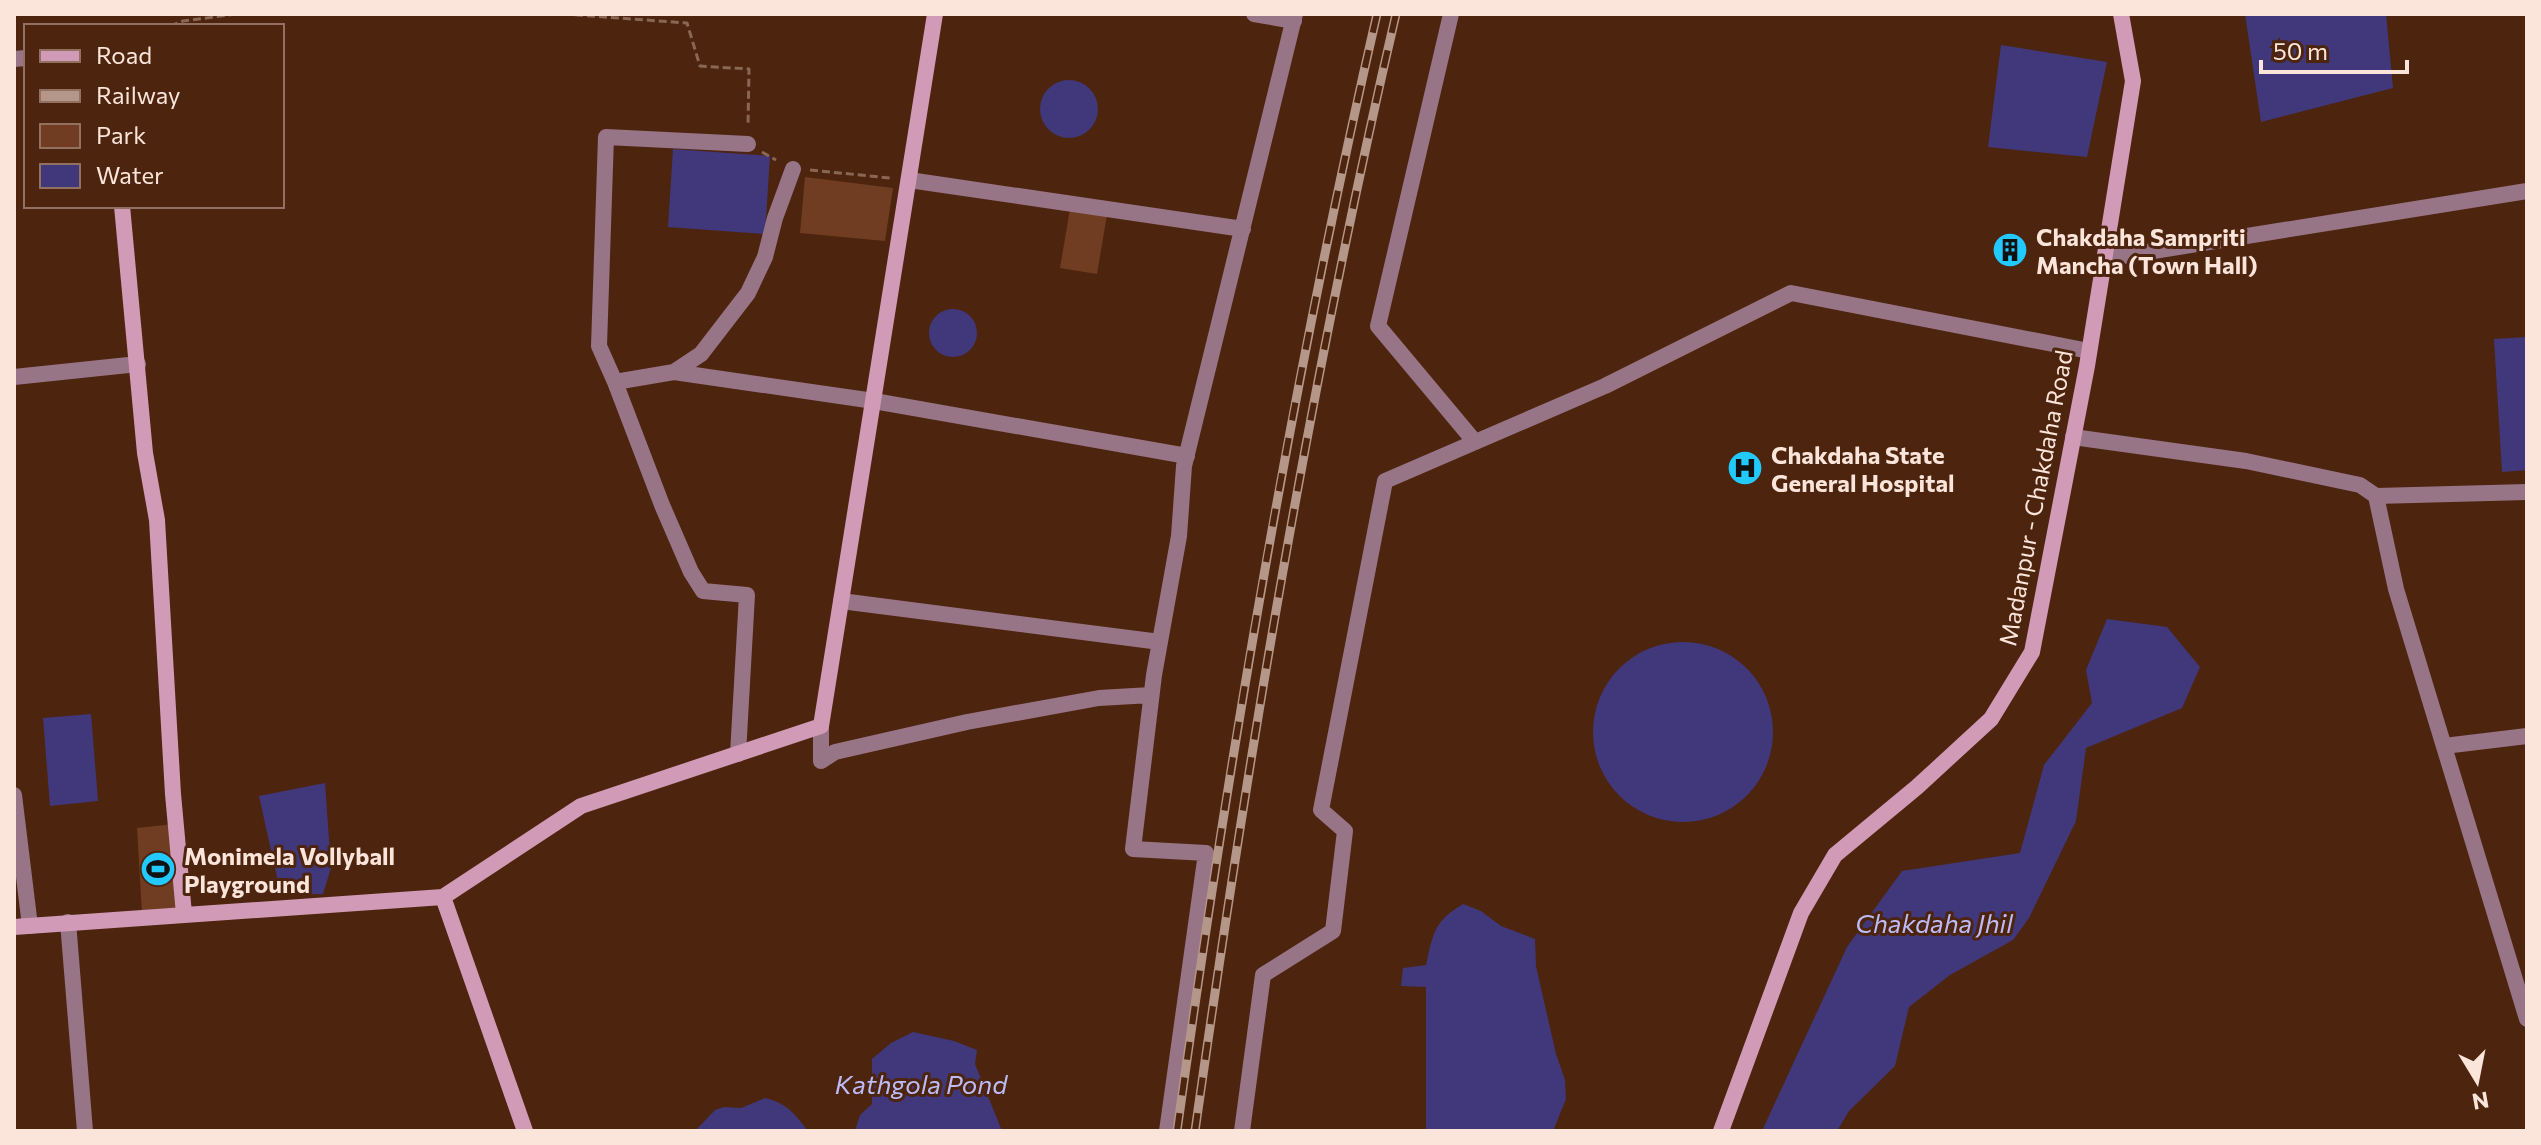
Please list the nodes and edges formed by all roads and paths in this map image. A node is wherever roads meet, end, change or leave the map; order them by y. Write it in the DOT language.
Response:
graph roads {
  1 [pos="237,14"];
  2 [pos="563,14"];
  3 [pos="935,14"];
  4 [pos="1254,14"];
  5 [pos="1451,14"];
  6 [pos="2121,14"];
  7 [pos="1294,18"];
  8 [pos="175,24"];
  9 [pos="748,144"];
  10 [pos="793,169"];
  11 [pos="909,180"];
  12 [pos="2527,191"];
  13 [pos="122,208"];
  14 [pos="1243,229"];
  15 [pos="2104,259"];
  16 [pos="2089,351"];
  17 [pos="138,364"];
  18 [pos="674,372"];
  19 [pos="14,377"];
  20 [pos="615,382"];
  21 [pos="874,401"];
  22 [pos="2073,437"];
  23 [pos="1475,442"];
  24 [pos="1187,456"];
  25 [pos="2527,492"];
  26 [pos="2376,496"];
  27 [pos="841,601"];
  28 [pos="1160,642"];
  29 [pos="1151,695"];
  30 [pos="821,726"];
  31 [pos="2527,736"];
  32 [pos="2444,746"];
  33 [pos="738,754"];
  34 [pos="14,795"];
  35 [pos="443,897"];
  36 [pos="184,914"];
  37 [pos="68,922"];
  38 [pos="22,926"];
  39 [pos="2527,1019"];
  40 [pos="85,1131"];
  41 [pos="525,1131"];
  42 [pos="1167,1131"];
  43 [pos="1242,1131"];
  44 [pos="1721,1131"];
  1 -- 8 [label="path"];
  2 -- 9 [label="path"];
  3 -- 11 [label="main road"];
  4 -- 7 [label="street"];
  5 -- 23 [label="street"];
  6 -- 15 [label="main road, Madanpur - Chakdaha Road"];
  7 -- 14 [label="street"];
  9 -- 10 [label="path"];
  9 -- 20 [label="street"];
  10 -- 11 [label="path"];
  10 -- 18 [label="street"];
  11 -- 14 [label="street"];
  11 -- 21 [label="main road"];
  12 -- 15 [label="street"];
  13 -- 17 [label="main road"];
  14 -- 24 [label="street"];
  15 -- 16 [label="main road, Madanpur - Chakdaha Road"];
  16 -- 22 [label="main road, Madanpur - Chakdaha Road"];
  16 -- 23 [label="street"];
  17 -- 19 [label="street"];
  17 -- 36 [label="main road"];
  18 -- 20 [label="street"];
  18 -- 21 [label="street"];
  20 -- 33 [label="street"];
  21 -- 24 [label="street"];
  21 -- 27 [label="main road"];
  22 -- 26 [label="street"];
  22 -- 44 [label="main road, Madanpur - Chakdaha Road"];
  23 -- 43 [label="street"];
  24 -- 28 [label="street"];
  25 -- 26 [label="street"];
  26 -- 32 [label="street"];
  27 -- 28 [label="street"];
  27 -- 30 [label="main road"];
  28 -- 29 [label="street"];
  29 -- 30 [label="street"];
  29 -- 42 [label="street"];
  30 -- 33 [label="main road"];
  31 -- 32 [label="street"];
  32 -- 39 [label="street"];
  33 -- 35 [label="main road"];
  34 -- 38 [label="street"];
  35 -- 36 [label="main road"];
  35 -- 41 [label="main road"];
  36 -- 37 [label="main road"];
  37 -- 38 [label="main road"];
  37 -- 40 [label="street"];
}
